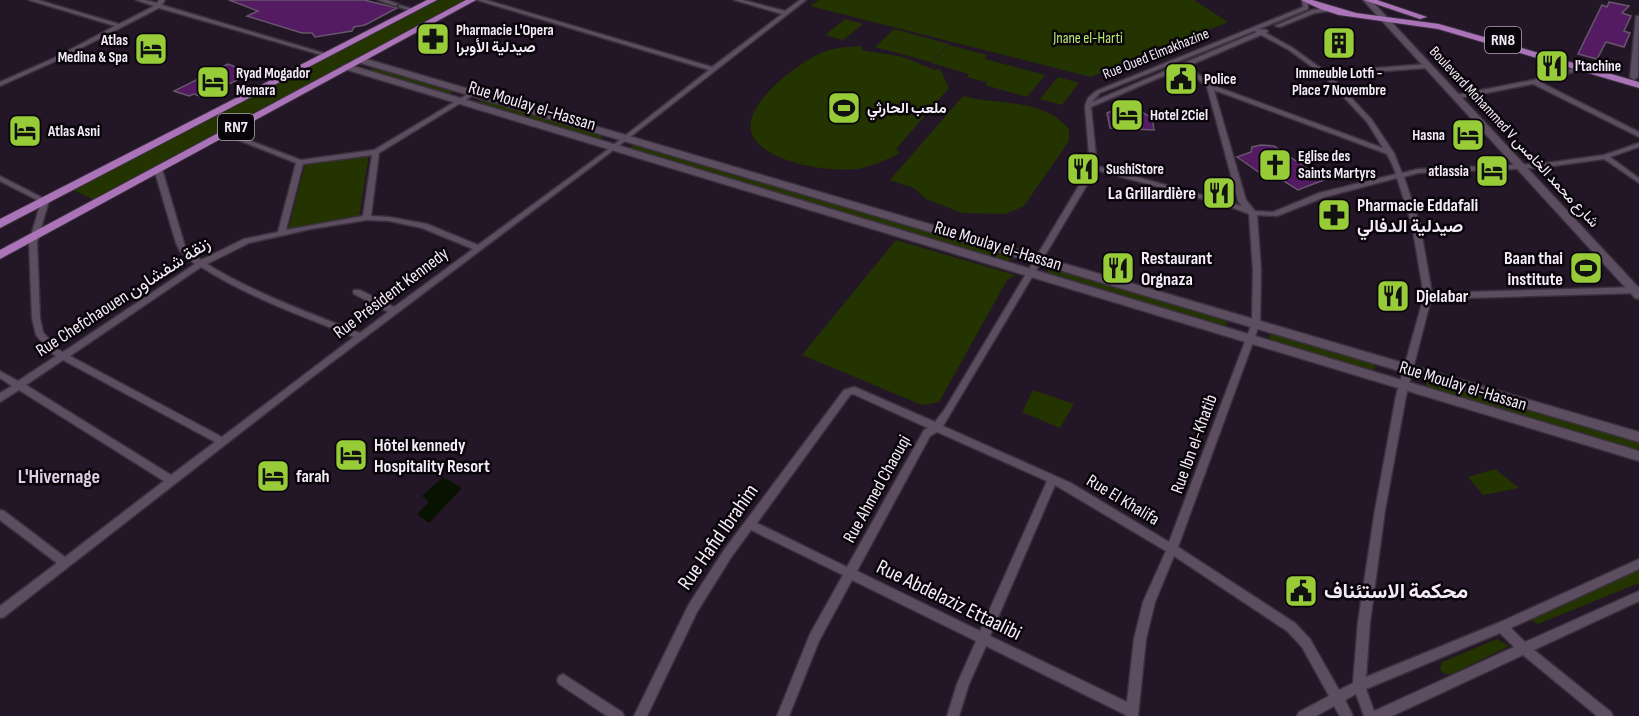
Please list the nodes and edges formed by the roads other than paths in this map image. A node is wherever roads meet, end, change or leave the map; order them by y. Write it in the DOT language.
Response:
graph roads {
  1 [pos="32,0"];
  2 [pos="139,0"];
  3 [pos="381,0"];
  4 [pos="433,0"];
  5 [pos="472,0"];
  6 [pos="480,0"];
  7 [pos="737,0"];
  8 [pos="803,0"];
  9 [pos="1305,0"];
  10 [pos="1368,0"];
  11 [pos="160,3"];
  12 [pos="1327,9"];
  13 [pos="414,10"];
  14 [pos="786,13"];
  15 [pos="1639,18"];
  16 [pos="1387,21"];
  17 [pos="120,26"];
  18 [pos="1258,31"];
  19 [pos="1638,34"];
  20 [pos="327,54"];
  21 [pos="1198,59"];
  22 [pos="360,60"];
  23 [pos="1427,66"];
  24 [pos="347,68"];
  25 [pos="1581,68"];
  26 [pos="711,69"];
  27 [pos="1174,69"];
  28 [pos="1325,74"];
  29 [pos="1204,79"];
  30 [pos="1638,80"];
  31 [pos="1534,82"];
  32 [pos="0,84"];
  33 [pos="1210,86"];
  34 [pos="473,93"];
  35 [pos="1456,97"];
  36 [pos="460,101"];
  37 [pos="1088,106"];
  38 [pos="225,133"];
  39 [pos="1639,135"];
  40 [pos="625,138"];
  41 [pos="1639,145"];
  42 [pos="613,147"];
  43 [pos="376,152"];
  44 [pos="1389,153"];
  45 [pos="1605,157"];
  46 [pos="300,162"];
  47 [pos="1094,166"];
  48 [pos="1519,166"];
  49 [pos="158,169"];
  50 [pos="1402,177"];
  51 [pos="0,178"];
  52 [pos="1639,182"];
  53 [pos="45,201"];
  54 [pos="1253,213"];
  55 [pos="367,218"];
  56 [pos="0,224"];
  57 [pos="282,232"];
  58 [pos="35,236"];
  59 [pos="478,248"];
  60 [pos="0,255"];
  61 [pos="1039,260"];
  62 [pos="200,264"];
  63 [pos="1031,273"];
  64 [pos="357,292"];
  65 [pos="1638,292"];
  66 [pos="1428,296"];
  67 [pos="394,311"];
  68 [pos="1256,323"];
  69 [pos="360,336"];
  70 [pos="1250,339"];
  71 [pos="63,356"];
  72 [pos="1410,369"];
  73 [pos="0,374"];
  74 [pos="20,386"];
  75 [pos="1404,386"];
  76 [pos="847,392"];
  77 [pos="0,398"];
  78 [pos="938,426"];
  79 [pos="1639,437"];
  80 [pos="221,441"];
  81 [pos="1639,456"];
  82 [pos="1053,479"];
  83 [pos="172,481"];
  84 [pos="0,514"];
  85 [pos="749,524"];
  86 [pos="1172,549"];
  87 [pos="65,563"];
  88 [pos="1639,564"];
  89 [pos="850,573"];
  90 [pos="1639,596"];
  91 [pos="0,613"];
  92 [pos="1502,627"];
  93 [pos="984,639"];
  94 [pos="1523,648"];
  95 [pos="562,680"];
  96 [pos="1359,686"];
  97 [pos="1339,698"];
  98 [pos="1132,713"];
  99 [pos="618,716"];
  100 [pos="640,716"];
  101 [pos="783,716"];
  102 [pos="953,716"];
  103 [pos="1303,716"];
  104 [pos="1347,716"];
  105 [pos="1370,716"];
  106 [pos="1378,716"];
  107 [pos="1607,716"];
  1 -- 17 [label="street"];
  2 -- 11 [label="street"];
  3 -- 13 [label="street"];
  4 -- 13 [label="main road, RN7"];
  5 -- 22 [label="main road, RN7"];
  6 -- 26 [label="street"];
  7 -- 14 [label="street"];
  8 -- 14 [label="street, Rue Président Kennedy"];
  9 -- 12 [label="main road, RN8"];
  9 -- 18 [label="street, Rue Oued Elmakhazine"];
  10 -- 16 [label="street, Boulevard Mohammed V شارع محمد الخامس"];
  10 -- 30 [label="main road, RN8"];
  11 -- 17 [label="street"];
  11 -- 20 [label="street"];
  12 -- 16 [label="main road, RN8"];
  12 -- 18 [label="street, Rue Oued Elmakhazine"];
  13 -- 20 [label="main road, RN7"];
  14 -- 26 [label="street, Rue Président Kennedy"];
  15 -- 19 [label="street"];
  16 -- 23 [label="street, Boulevard Mohammed V شارع محمد الخامس"];
  16 -- 25 [label="main road, RN8"];
  17 -- 32 [label="street"];
  18 -- 21 [label="street, Rue Oued Elmakhazine"];
  18 -- 28 [label="street"];
  18 -- 37 [label="street, Rue Oued Elmakhazine"];
  19 -- 30 [label="street"];
  20 -- 53 [label="main road, RN7"];
  21 -- 27 [label="street, Rue Oued Elmakhazine"];
  21 -- 29 [label="street"];
  22 -- 24 [label="main road, RN7"];
  22 -- 34 [label="street, Rue Moulay el-Hassan"];
  23 -- 28 [label="street"];
  23 -- 35 [label="street, Boulevard Mohammed V شارع محمد الخامس"];
  24 -- 36 [label="street, Rue Moulay el-Hassan"];
  24 -- 38 [label="main road, RN7"];
  25 -- 30 [label="main road, RN8"];
  25 -- 31 [label="street"];
  26 -- 40 [label="street, Rue Président Kennedy"];
  27 -- 29 [label="street"];
  27 -- 37 [label="street, Rue Oued Elmakhazine"];
  28 -- 44 [label="street"];
  29 -- 33 [label="street"];
  31 -- 35 [label="street"];
  31 -- 39 [label="street"];
  33 -- 44 [label="street"];
  33 -- 54 [label="street"];
  34 -- 36 [label="street"];
  34 -- 40 [label="street, Rue Moulay el-Hassan"];
  35 -- 48 [label="street, Boulevard Mohammed V شارع محمد الخامس"];
  36 -- 42 [label="street, Rue Moulay el-Hassan"];
  36 -- 43 [label="street"];
  37 -- 47 [label="street"];
  38 -- 46 [label="street"];
  38 -- 49 [label="main road, RN7"];
  40 -- 42 [label="street, Rue Président Kennedy"];
  40 -- 61 [label="street, Rue Moulay el-Hassan"];
  41 -- 45 [label="street"];
  42 -- 59 [label="street, Rue Président Kennedy"];
  42 -- 63 [label="street, Rue Moulay el-Hassan"];
  43 -- 46 [label="street"];
  43 -- 55 [label="street"];
  44 -- 50 [label="street"];
  45 -- 48 [label="street"];
  45 -- 52 [label="street"];
  46 -- 57 [label="street"];
  47 -- 54 [label="street"];
  47 -- 61 [label="street, Rue Ahmed Chaouqi"];
  48 -- 50 [label="street"];
  48 -- 65 [label="street, Boulevard Mohammed V شارع محمد الخامس"];
  49 -- 58 [label="main road, RN7"];
  49 -- 62 [label="street"];
  50 -- 54 [label="street"];
  50 -- 66 [label="street"];
  51 -- 53 [label="street"];
  53 -- 56 [label="main road, RN7"];
  53 -- 58 [label="street"];
  54 -- 68 [label="street, Rue Ibn el-Khatib"];
  55 -- 57 [label="street, Rue Chefchaouen زنقة شفشاون"];
  55 -- 59 [label="street, Rue Chefchaouen زنقة شفشاون"];
  57 -- 62 [label="street, Rue Chefchaouen زنقة شفشاون"];
  58 -- 60 [label="main road, RN7"];
  58 -- 71 [label="street"];
  59 -- 67 [label="street, Rue Président Kennedy"];
  61 -- 63 [label="street, Rue Ahmed Chaouqi"];
  61 -- 68 [label="street, Rue Moulay el-Hassan"];
  62 -- 69 [label="street"];
  62 -- 71 [label="street, Rue Chefchaouen زنقة شفشاون"];
  63 -- 70 [label="street, Rue Moulay el-Hassan"];
  63 -- 78 [label="street, Rue Ahmed Chaouqi"];
  64 -- 67 [label="street"];
  65 -- 66 [label="street"];
  66 -- 72 [label="street"];
  67 -- 69 [label="street, Rue Président Kennedy"];
  68 -- 70 [label="street, Rue Ibn el-Khatib"];
  68 -- 72 [label="street, Rue Moulay el-Hassan"];
  69 -- 80 [label="street, Rue Président Kennedy"];
  70 -- 75 [label="street, Rue Moulay el-Hassan"];
  70 -- 86 [label="street, Rue Ibn el-Khatib"];
  71 -- 74 [label="street, Rue Chefchaouen زنقة شفشاون"];
  71 -- 80 [label="street"];
  72 -- 75 [label="street"];
  72 -- 79 [label="street, Rue Moulay el-Hassan"];
  73 -- 74 [label="street"];
  74 -- 77 [label="street, Rue Chefchaouen زنقة شفشاون"];
  74 -- 83 [label="street"];
  75 -- 81 [label="street, Rue Moulay el-Hassan"];
  75 -- 96 [label="street"];
  76 -- 78 [label="street, Rue El Khalifa"];
  76 -- 85 [label="street, Rue Hafid Ibrahim"];
  78 -- 82 [label="street, Rue El Khalifa"];
  78 -- 89 [label="street, Rue Ahmed Chaouqi"];
  80 -- 83 [label="street, Rue Président Kennedy"];
  82 -- 86 [label="street, Rue El Khalifa"];
  82 -- 93 [label="street"];
  83 -- 87 [label="street, Rue Président Kennedy"];
  84 -- 87 [label="street"];
  85 -- 89 [label="street, Rue Abdelaziz Ettaalibi"];
  85 -- 100 [label="street, Rue Hafid Ibrahim"];
  86 -- 97 [label="street, Rue El Khalifa"];
  86 -- 98 [label="street, Rue Ibn el-Khatib"];
  87 -- 91 [label="street, Rue Président Kennedy"];
  88 -- 92 [label="street"];
  89 -- 93 [label="street, Rue Abdelaziz Ettaalibi"];
  89 -- 101 [label="street, Rue Ahmed Chaouqi"];
  90 -- 94 [label="street"];
  92 -- 94 [label="street"];
  92 -- 96 [label="street"];
  93 -- 98 [label="street, Rue Abdelaziz Ettaalibi"];
  93 -- 102 [label="street"];
  94 -- 106 [label="street"];
  94 -- 107 [label="street"];
  95 -- 99 [label="street"];
  96 -- 97 [label="street"];
  96 -- 105 [label="street"];
  97 -- 103 [label="street"];
  97 -- 104 [label="street, Rue El Khalifa"];
}
